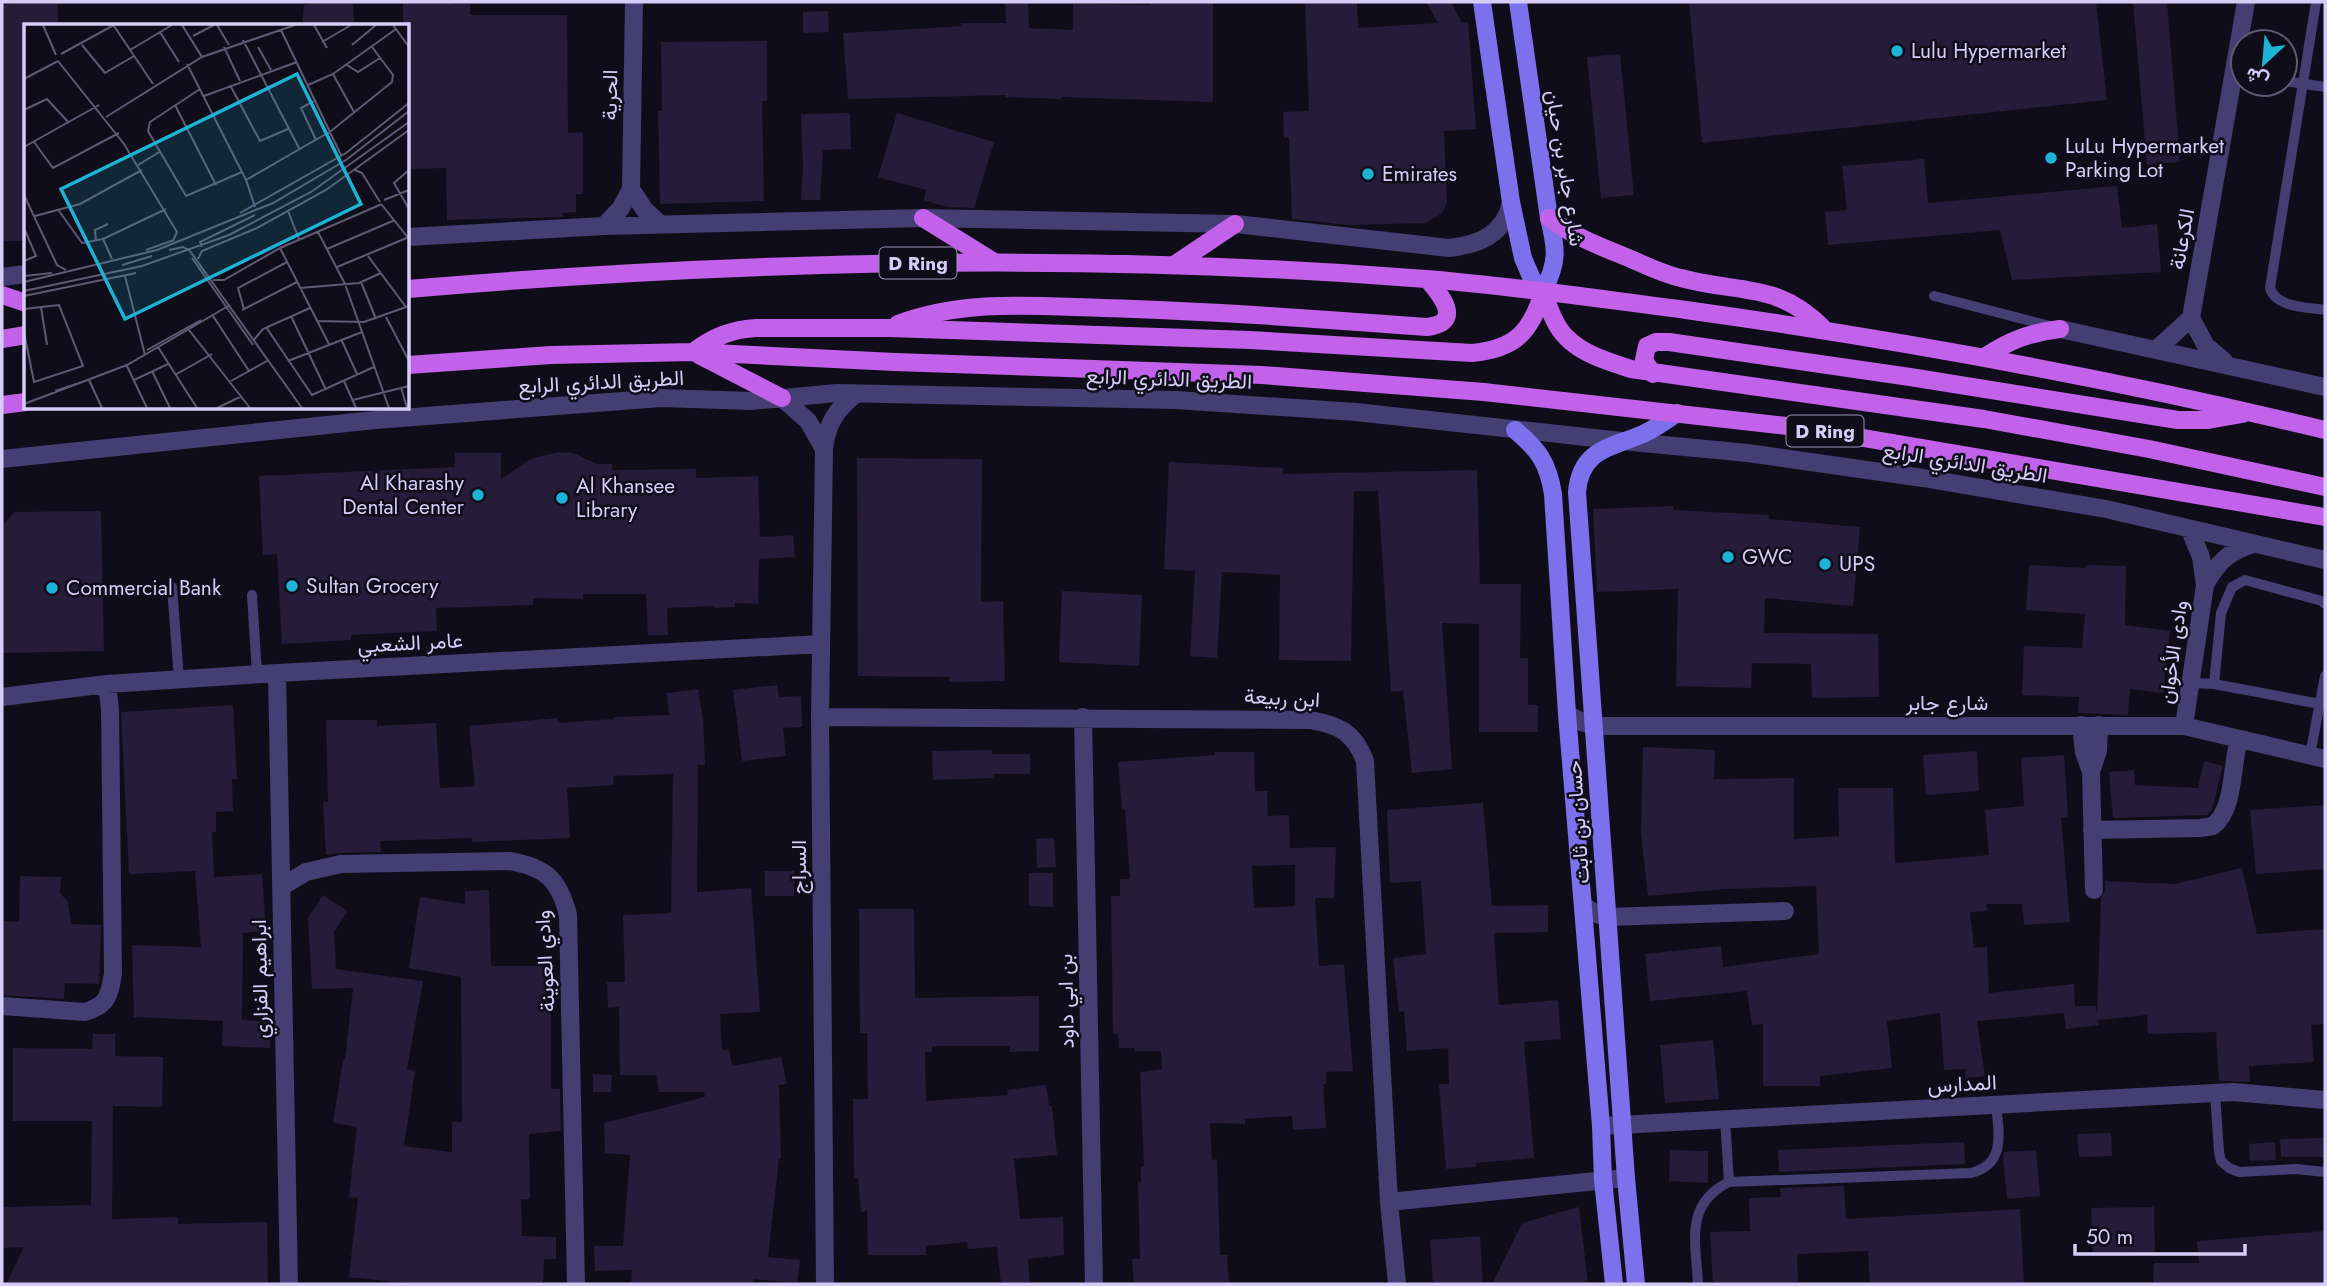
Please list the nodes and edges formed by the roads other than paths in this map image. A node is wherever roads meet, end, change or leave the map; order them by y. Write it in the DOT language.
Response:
graph roads {
  1 [pos="634,2"];
  2 [pos="1482,2"];
  3 [pos="1518,2"];
  4 [pos="2246,2"];
  5 [pos="2316,2"];
  6 [pos="2243,28"];
  7 [pos="2299,83"];
  8 [pos="2303,84"];
  9 [pos="2325,87"];
  10 [pos="2233,98"];
  11 [pos="631,189"];
  12 [pos="1511,202"];
  13 [pos="923,218"];
  14 [pos="1549,218"];
  15 [pos="1235,224"];
  16 [pos="662,225"];
  17 [pos="604,226"];
  18 [pos="410,237"];
  19 [pos="995,261"];
  20 [pos="1174,265"];
  21 [pos="24,274"];
  22 [pos="2,277"];
  23 [pos="1428,279"];
  24 [pos="410,289"];
  25 [pos="1543,292"];
  26 [pos="2,295"];
  27 [pos="1934,296"];
  28 [pos="24,302"];
  29 [pos="2325,310"];
  30 [pos="2191,318"];
  31 [pos="889,328"];
  32 [pos="1824,329"];
  33 [pos="2060,329"];
  34 [pos="24,335"];
  35 [pos="2,339"];
  36 [pos="2157,349"];
  37 [pos="693,352"];
  38 [pos="1986,356"];
  39 [pos="410,365"];
  40 [pos="2231,366"];
  41 [pos="1653,374"];
  42 [pos="2325,387"];
  43 [pos="856,394"];
  44 [pos="782,398"];
  45 [pos="24,402"];
  46 [pos="2,405"];
  47 [pos="2252,412"];
  48 [pos="1677,413"];
  49 [pos="1515,430"];
  50 [pos="2325,430"];
  51 [pos="1622,442"];
  52 [pos="824,449"];
  53 [pos="2,459"];
  54 [pos="2325,487"];
  55 [pos="2325,517"];
  56 [pos="2190,530"];
  57 [pos="2253,544"];
  58 [pos="2325,560"];
  59 [pos="2205,584"];
  60 [pos="172,587"];
  61 [pos="253,594"];
  62 [pos="2325,604"];
  63 [pos="821,644"];
  64 [pos="277,673"];
  65 [pos="257,674"];
  66 [pos="2325,677"];
  67 [pos="179,679"];
  68 [pos="2192,683"];
  69 [pos="107,684"];
  70 [pos="2214,684"];
  71 [pos="2,697"];
  72 [pos="2320,704"];
  73 [pos="1567,714"];
  74 [pos="820,717"];
  75 [pos="1083,717"];
  76 [pos="2081,725"];
  77 [pos="2099,725"];
  78 [pos="1594,726"];
  79 [pos="2184,726"];
  80 [pos="2244,741"];
  81 [pos="2318,757"];
  82 [pos="2091,772"];
  83 [pos="2092,830"];
  84 [pos="281,887"];
  85 [pos="2094,890"];
  86 [pos="1583,905"];
  87 [pos="1785,911"];
  88 [pos="1608,917"];
  89 [pos="2,1006"];
  90 [pos="2215,1093"];
  91 [pos="2325,1100"];
  92 [pos="1996,1105"];
  93 [pos="1725,1119"];
  94 [pos="1623,1125"];
  95 [pos="1601,1126"];
  96 [pos="2325,1172"];
  97 [pos="1626,1178"];
  98 [pos="1603,1180"];
  99 [pos="1729,1182"];
  100 [pos="1389,1202"];
  101 [pos="289,1284"];
  102 [pos="576,1284"];
  103 [pos="825,1284"];
  104 [pos="1094,1284"];
  105 [pos="1397,1284"];
  106 [pos="1615,1284"];
  107 [pos="1636,1284"];
  108 [pos="1698,1284"];
  1 -- 11 [label="street, الحرية"];
  2 -- 12 [label="street"];
  3 -- 14 [label="street, شارع جابر بن حيان"];
  4 -- 6 [label="street, الكرعانة"];
  5 -- 8 [label="lane"];
  7 -- 8 [label="lane"];
  8 -- 9 [label="lane"];
  8 -- 29 [label="lane"];
  10 -- 30 [label="street, الكرعانة"];
  11 -- 16 [label="street"];
  11 -- 17 [label="street"];
  12 -- 15 [label="street"];
  12 -- 25 [label="street"];
  13 -- 15 [label="street"];
  13 -- 16 [label="street"];
  13 -- 19 [label="main road"];
  14 -- 25 [label="street, شارع جابر بن حيان"];
  14 -- 32 [label="main road"];
  15 -- 20 [label="main road"];
  16 -- 17 [label="street"];
  17 -- 18 [label="street"];
  19 -- 20 [label="main road, D Ring"];
  19 -- 24 [label="main road, D Ring"];
  20 -- 23 [label="main road, D Ring"];
  21 -- 22 [label="street"];
  23 -- 25 [label="main road, D Ring"];
  23 -- 31 [label="main road"];
  25 -- 31 [label="main road"];
  25 -- 32 [label="main road, D Ring"];
  25 -- 41 [label="main road"];
  26 -- 28 [label="main road"];
  27 -- 33 [label="lane"];
  30 -- 36 [label="street"];
  30 -- 40 [label="street"];
  31 -- 37 [label="main road"];
  32 -- 38 [label="main road, D Ring"];
  33 -- 36 [label="street"];
  33 -- 38 [label="main road"];
  34 -- 35 [label="main road"];
  36 -- 40 [label="street"];
  37 -- 39 [label="main road, الطريق الدائري الرابع / D Ring"];
  37 -- 44 [label="main road"];
  37 -- 48 [label="main road, الطريق الدائري الرابع / D Ring"];
  38 -- 47 [label="main road, D Ring"];
  40 -- 42 [label="street"];
  41 -- 47 [label="main road"];
  41 -- 54 [label="main road"];
  43 -- 44 [label="street, الطريق الدائري الرابع"];
  43 -- 49 [label="street, الطريق الدائري الرابع"];
  43 -- 52 [label="street, السراج"];
  44 -- 52 [label="street"];
  44 -- 53 [label="street, الطريق الدائري الرابع"];
  45 -- 46 [label="main road"];
  47 -- 50 [label="main road, D Ring"];
  48 -- 51 [label="street, حسان بن ثابت"];
  48 -- 55 [label="main road, الطريق الدائري الرابع / D Ring"];
  49 -- 51 [label="street, الطريق الدائري الرابع"];
  49 -- 73 [label="street, حسان بن ثابت"];
  51 -- 56 [label="street, الطريق الدائري الرابع"];
  51 -- 78 [label="street, حسان بن ثابت"];
  52 -- 63 [label="street, السراج"];
  56 -- 57 [label="street, الطريق الدائري الرابع"];
  56 -- 59 [label="street, وادى الأخوان"];
  57 -- 58 [label="street, الطريق الدائري الرابع"];
  57 -- 59 [label="street, وادى الأخوان"];
  59 -- 68 [label="street, وادى الأخوان"];
  60 -- 67 [label="lane"];
  61 -- 65 [label="lane"];
  62 -- 70 [label="lane"];
  63 -- 64 [label="street, عامر الشعبي"];
  63 -- 74 [label="street, السراج"];
  64 -- 65 [label="street, عامر الشعبي"];
  64 -- 84 [label="street, ابراهيم الفزاري"];
  65 -- 67 [label="street, عامر الشعبي"];
  66 -- 72 [label="lane"];
  67 -- 69 [label="street, عامر الشعبي"];
  68 -- 70 [label="lane"];
  68 -- 79 [label="street, وادى الأخوان"];
  69 -- 71 [label="street, عامر الشعبي"];
  69 -- 89 [label="street"];
  70 -- 72 [label="lane"];
  72 -- 81 [label="lane"];
  73 -- 78 [label="street, شارع جابر"];
  73 -- 86 [label="street, حسان بن ثابت"];
  74 -- 75 [label="street, ابن ربيعة"];
  74 -- 103 [label="street, السراج"];
  75 -- 100 [label="street, ابن ربيعة"];
  75 -- 104 [label="street, بن ابي داود"];
  76 -- 77 [label="street, شارع جابر"];
  76 -- 78 [label="street, شارع جابر"];
  76 -- 82 [label="street"];
  77 -- 79 [label="street, شارع جابر"];
  77 -- 82 [label="street"];
  78 -- 88 [label="street, حسان بن ثابت"];
  79 -- 80 [label="street, شارع جابر"];
  80 -- 81 [label="street, شارع جابر"];
  80 -- 83 [label="street"];
  82 -- 83 [label="street"];
  83 -- 85 [label="street"];
  84 -- 101 [label="street, ابراهيم الفزاري"];
  84 -- 102 [label="street, وادي العوينة"];
  86 -- 88 [label="street"];
  86 -- 95 [label="street, حسان بن ثابت"];
  87 -- 88 [label="street"];
  88 -- 94 [label="street, حسان بن ثابت"];
  90 -- 91 [label="street, المدارس"];
  90 -- 92 [label="street, المدارس"];
  90 -- 96 [label="lane"];
  92 -- 93 [label="street, المدارس"];
  92 -- 99 [label="lane"];
  93 -- 94 [label="street, المدارس"];
  93 -- 99 [label="lane"];
  94 -- 95 [label="street, المدارس"];
  94 -- 97 [label="street, حسان بن ثابت"];
  95 -- 98 [label="street, حسان بن ثابت"];
  97 -- 98 [label="street"];
  97 -- 107 [label="street, حسان بن ثابت"];
  98 -- 100 [label="street"];
  98 -- 106 [label="street, حسان بن ثابت"];
  99 -- 108 [label="lane"];
  100 -- 105 [label="street, ابن ربيعة"];
}
